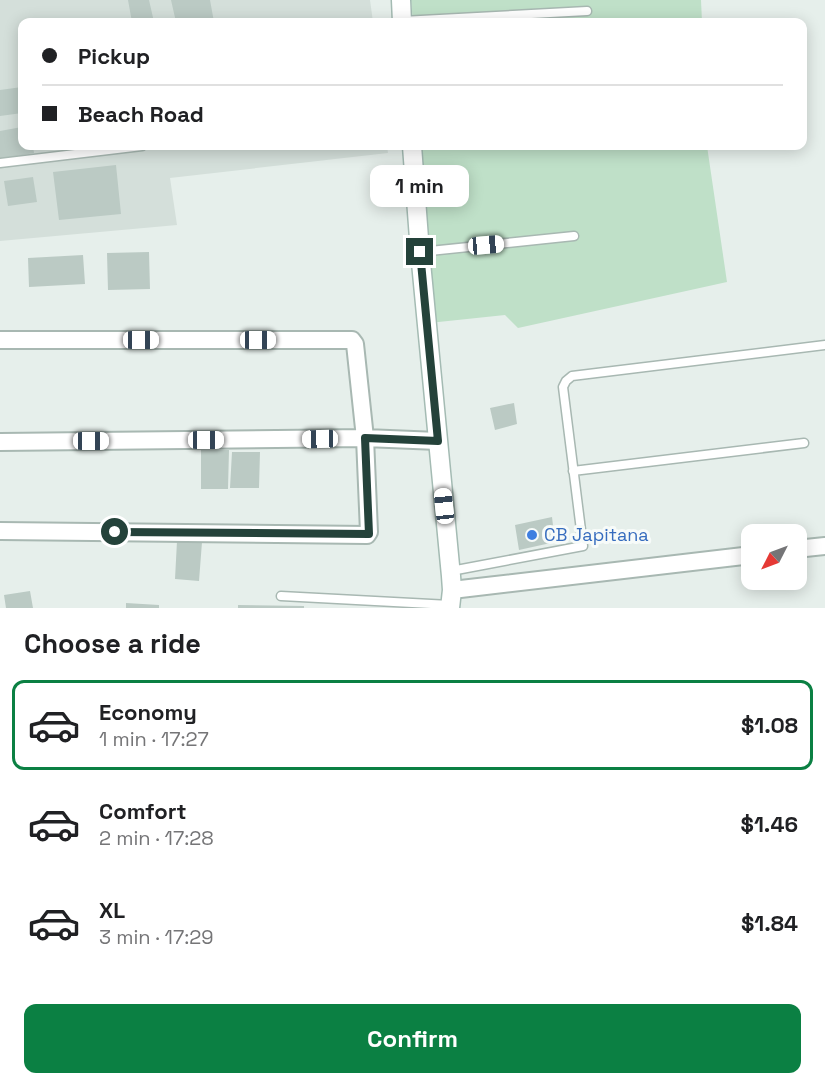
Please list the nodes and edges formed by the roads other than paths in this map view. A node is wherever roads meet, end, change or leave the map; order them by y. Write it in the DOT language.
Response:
graph roads {
  1 [pos="401,0"];
  2 [pos="587,11"];
  3 [pos="402,18"];
  4 [pos="469,18"];
  5 [pos="110,150"];
  6 [pos="412,150"];
  7 [pos="0,164"];
  8 [pos="574,236"];
  9 [pos="420,252"];
  10 [pos="0,340"];
  11 [pos="825,345"];
  12 [pos="365,438"];
  13 [pos="438,441"];
  14 [pos="0,442"];
  15 [pos="804,443"];
  16 [pos="573,471"];
  17 [pos="0,531"];
  18 [pos="825,546"];
  19 [pos="807,548"];
  20 [pos="741,557"];
  21 [pos="451,571"];
  22 [pos="281,596"];
  23 [pos="451,601"];
  1 -- 3 [label="main road"];
  2 -- 4 [label="lane"];
  5 -- 7 [label="lane"];
  6 -- 9 [label="main road"];
  8 -- 9 [label="lane"];
  9 -- 13 [label="main road"];
  10 -- 12 [label="street"];
  11 -- 16 [label="lane"];
  12 -- 13 [label="street"];
  12 -- 14 [label="street"];
  12 -- 17 [label="street"];
  13 -- 21 [label="main road"];
  15 -- 16 [label="lane"];
  16 -- 21 [label="lane"];
  18 -- 19 [label="street"];
  20 -- 23 [label="street"];
  21 -- 23 [label="main road"];
  22 -- 23 [label="lane"];
}
